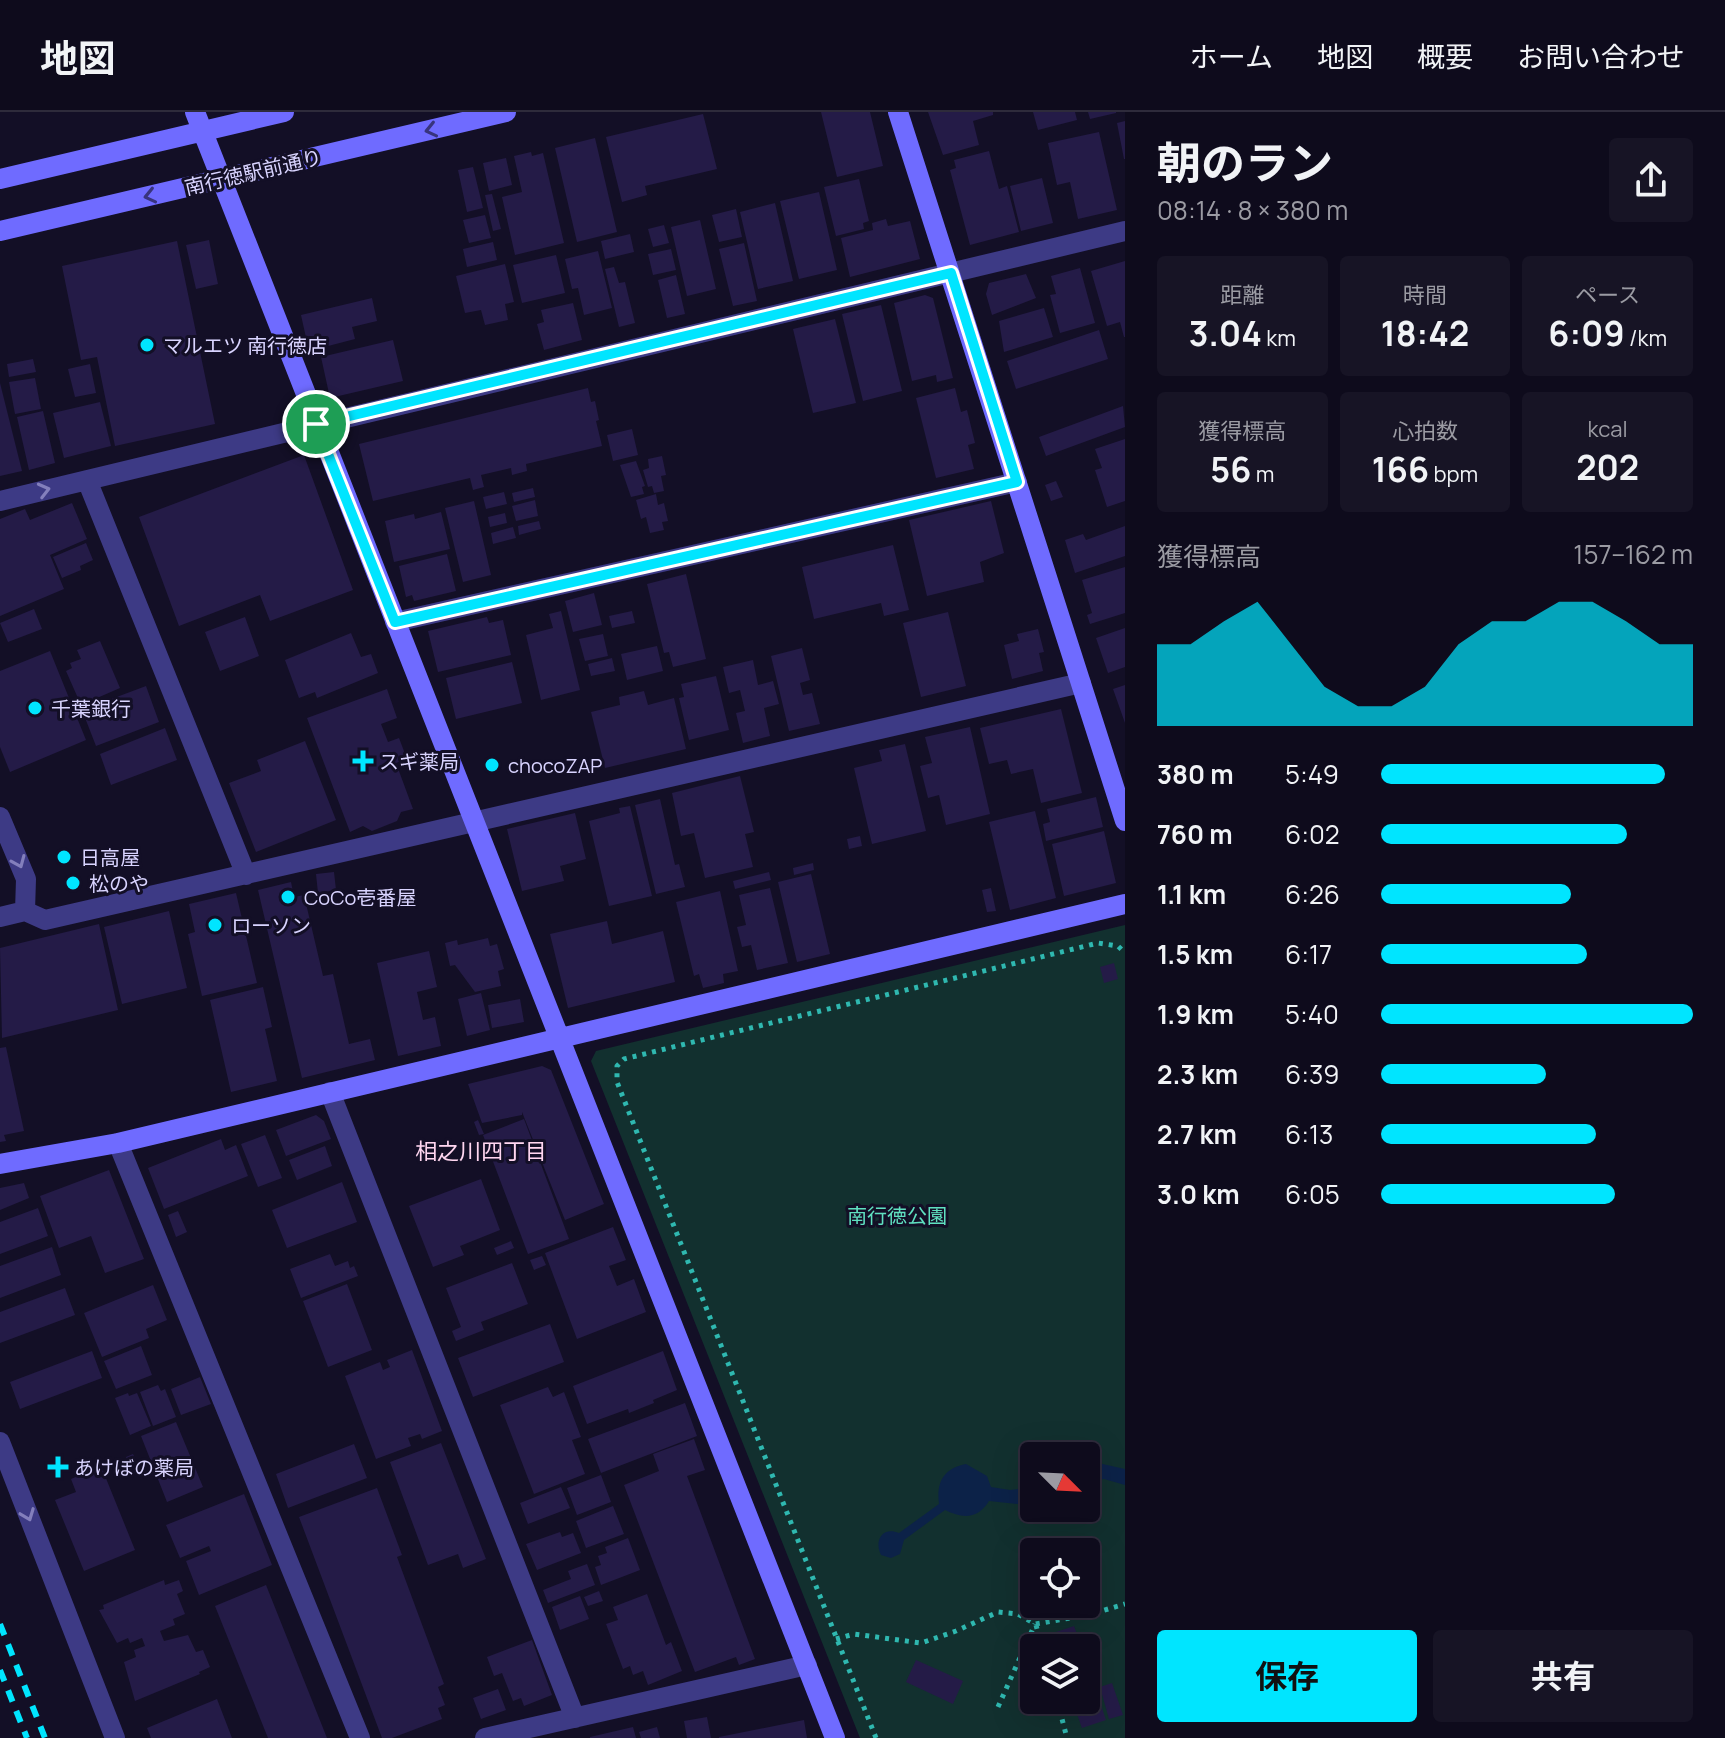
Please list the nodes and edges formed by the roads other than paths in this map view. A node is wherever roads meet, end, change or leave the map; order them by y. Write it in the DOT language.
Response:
graph roads {
  1 [pos="284,112"];
  2 [pos="506,112"];
  3 [pos="898,112"];
  4 [pos="198,121"];
  5 [pos="0,179"];
  6 [pos="221,180"];
  7 [pos="0,231"];
  8 [pos="1125,231"];
  9 [pos="951,273"];
  10 [pos="316,424"];
  11 [pos="87,480"];
  12 [pos="1017,482"];
  13 [pos="0,501"];
  14 [pos="395,622"];
  15 [pos="1081,683"];
  16 [pos="0,817"];
  17 [pos="1125,821"];
  18 [pos="475,822"];
  19 [pos="246,875"];
  20 [pos="1125,904"];
  21 [pos="25,911"];
  22 [pos="0,917"];
  23 [pos="561,1037"];
  24 [pos="330,1092"];
  25 [pos="118,1143"];
  26 [pos="0,1164"];
  27 [pos="0,1442"];
  28 [pos="807,1665"];
  29 [pos="575,1718"];
  30 [pos="115,1738"];
  31 [pos="360,1738"];
  32 [pos="485,1738"];
  33 [pos="835,1738"];
  1 -- 4 [label="street"];
  2 -- 6 [label="street, 南行徳駅前通り, one-way"];
  3 -- 9 [label="street"];
  4 -- 5 [label="street"];
  4 -- 6 [label="street"];
  6 -- 7 [label="street, 南行徳駅前通り, one-way"];
  6 -- 10 [label="street"];
  8 -- 9 [label="street"];
  9 -- 10 [label="street"];
  9 -- 12 [label="street"];
  10 -- 11 [label="street"];
  10 -- 14 [label="street"];
  13 -- 11 [label="street, one-way"];
  11 -- 19 [label="street"];
  12 -- 14 [label="street"];
  12 -- 15 [label="street"];
  14 -- 18 [label="street"];
  15 -- 17 [label="street"];
  15 -- 18 [label="street"];
  16 -- 21 [label="street, one-way"];
  18 -- 19 [label="street"];
  18 -- 23 [label="street"];
  19 -- 21 [label="street"];
  20 -- 23 [label="street"];
  21 -- 22 [label="street"];
  23 -- 24 [label="street"];
  23 -- 28 [label="street"];
  24 -- 25 [label="street"];
  24 -- 29 [label="street"];
  25 -- 26 [label="street"];
  25 -- 31 [label="street"];
  27 -- 30 [label="street, one-way"];
  28 -- 29 [label="street"];
  28 -- 33 [label="street"];
  29 -- 32 [label="street"];
}
